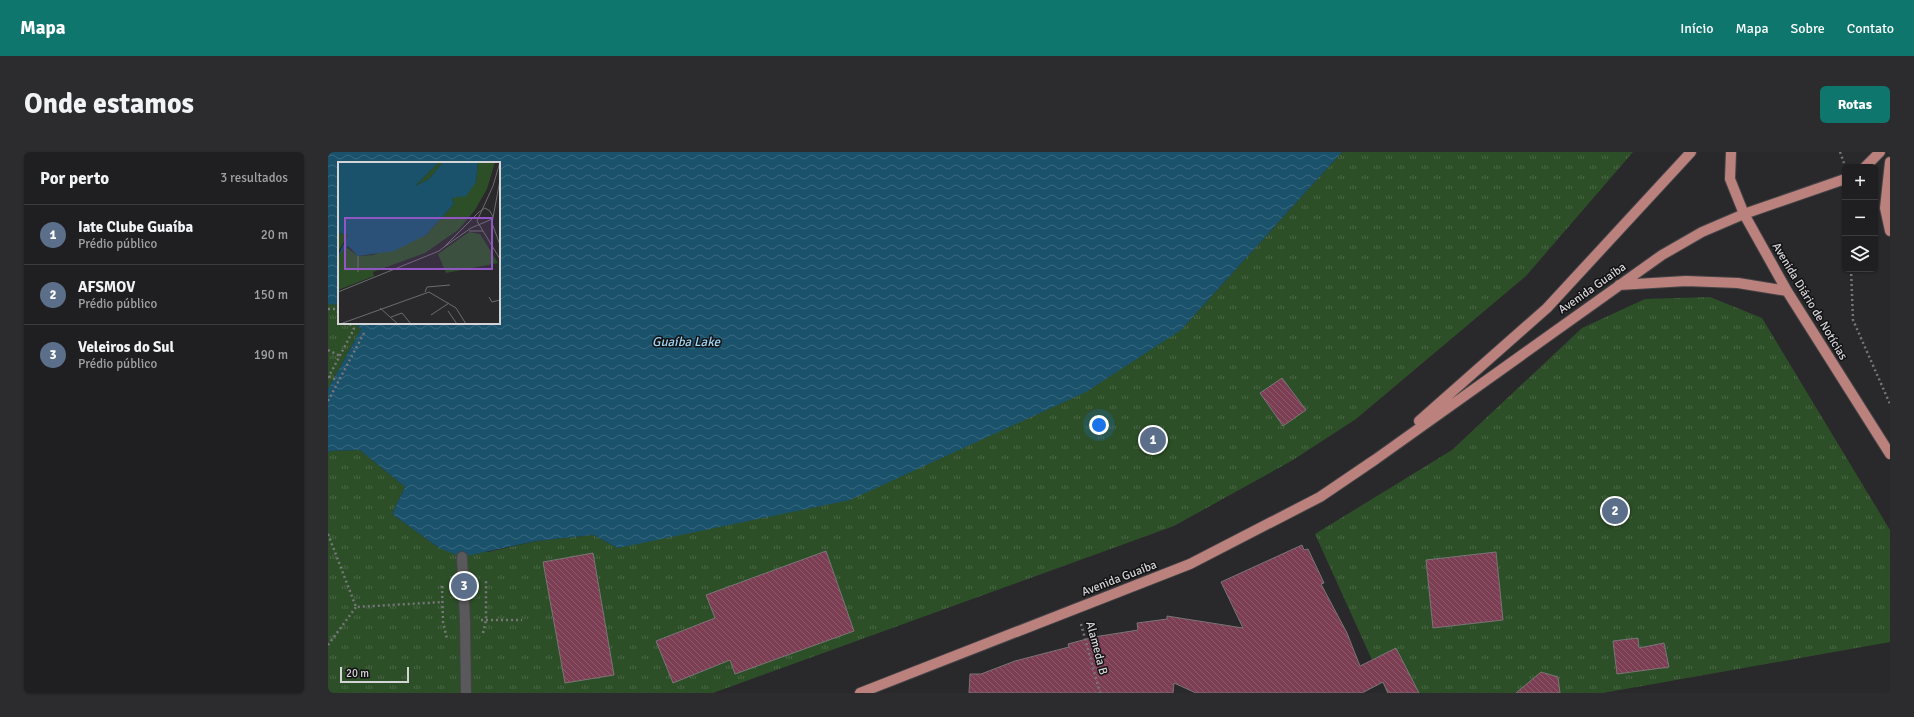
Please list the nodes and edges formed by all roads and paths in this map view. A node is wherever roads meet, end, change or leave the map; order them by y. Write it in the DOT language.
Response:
graph roads {
  1 [pos="1691,152"];
  2 [pos="1731,152"];
  3 [pos="1840,152"];
  4 [pos="1880,152"];
  5 [pos="1890,162"];
  6 [pos="1844,164"];
  7 [pos="1868,164"];
  8 [pos="1842,180"];
  9 [pos="1744,214"];
  10 [pos="1890,231"];
  11 [pos="1851,272"];
  12 [pos="1619,285"];
  13 [pos="1787,291"];
  14 [pos="328,309"];
  15 [pos="338,312"];
  16 [pos="350,324"];
  17 [pos="364,333"];
  18 [pos="328,350"];
  19 [pos="340,356"];
  20 [pos="329,377"];
  21 [pos="338,381"];
  22 [pos="328,401"];
  23 [pos="1890,404"];
  24 [pos="1890,454"];
  25 [pos="1376,459"];
  26 [pos="328,534"];
  27 [pos="462,557"];
  28 [pos="486,580"];
  29 [pos="442,586"];
  30 [pos="486,600"];
  31 [pos="356,608"];
  32 [pos="1077,608"];
  33 [pos="486,620"];
  34 [pos="522,620"];
  35 [pos="328,645"];
  36 [pos="466,693"];
  37 [pos="860,693"];
  38 [pos="1100,693"];
  1 -- 25 [label="main road, Avenida Guaíba"];
  2 -- 9 [label="main road, Avenida Diário de Notícias"];
  3 -- 6 [label="path"];
  4 -- 7 [label="main road"];
  5 -- 10 [label="main road"];
  8 -- 9 [label="main road, Avenida Guaíba"];
  9 -- 12 [label="main road, Avenida Guaíba"];
  9 -- 13 [label="main road, Avenida Diário de Notícias"];
  11 -- 23 [label="path"];
  12 -- 13 [label="main road"];
  12 -- 25 [label="main road, Avenida Guaíba"];
  13 -- 24 [label="main road, Avenida Diário de Notícias"];
  14 -- 15 [label="path"];
  16 -- 19 [label="path"];
  17 -- 21 [label="path"];
  18 -- 19 [label="path"];
  19 -- 20 [label="path"];
  20 -- 21 [label="path"];
  21 -- 22 [label="path"];
  25 -- 32 [label="main road, Avenida Guaíba"];
  26 -- 31 [label="path"];
  27 -- 36 [label="lane"];
  28 -- 30 [label="path"];
  29 -- 31 [label="path"];
  31 -- 35 [label="path"];
  32 -- 37 [label="main road, Avenida Guaíba"];
  32 -- 38 [label="path, Alameda B"];
  33 -- 34 [label="path"];
}
